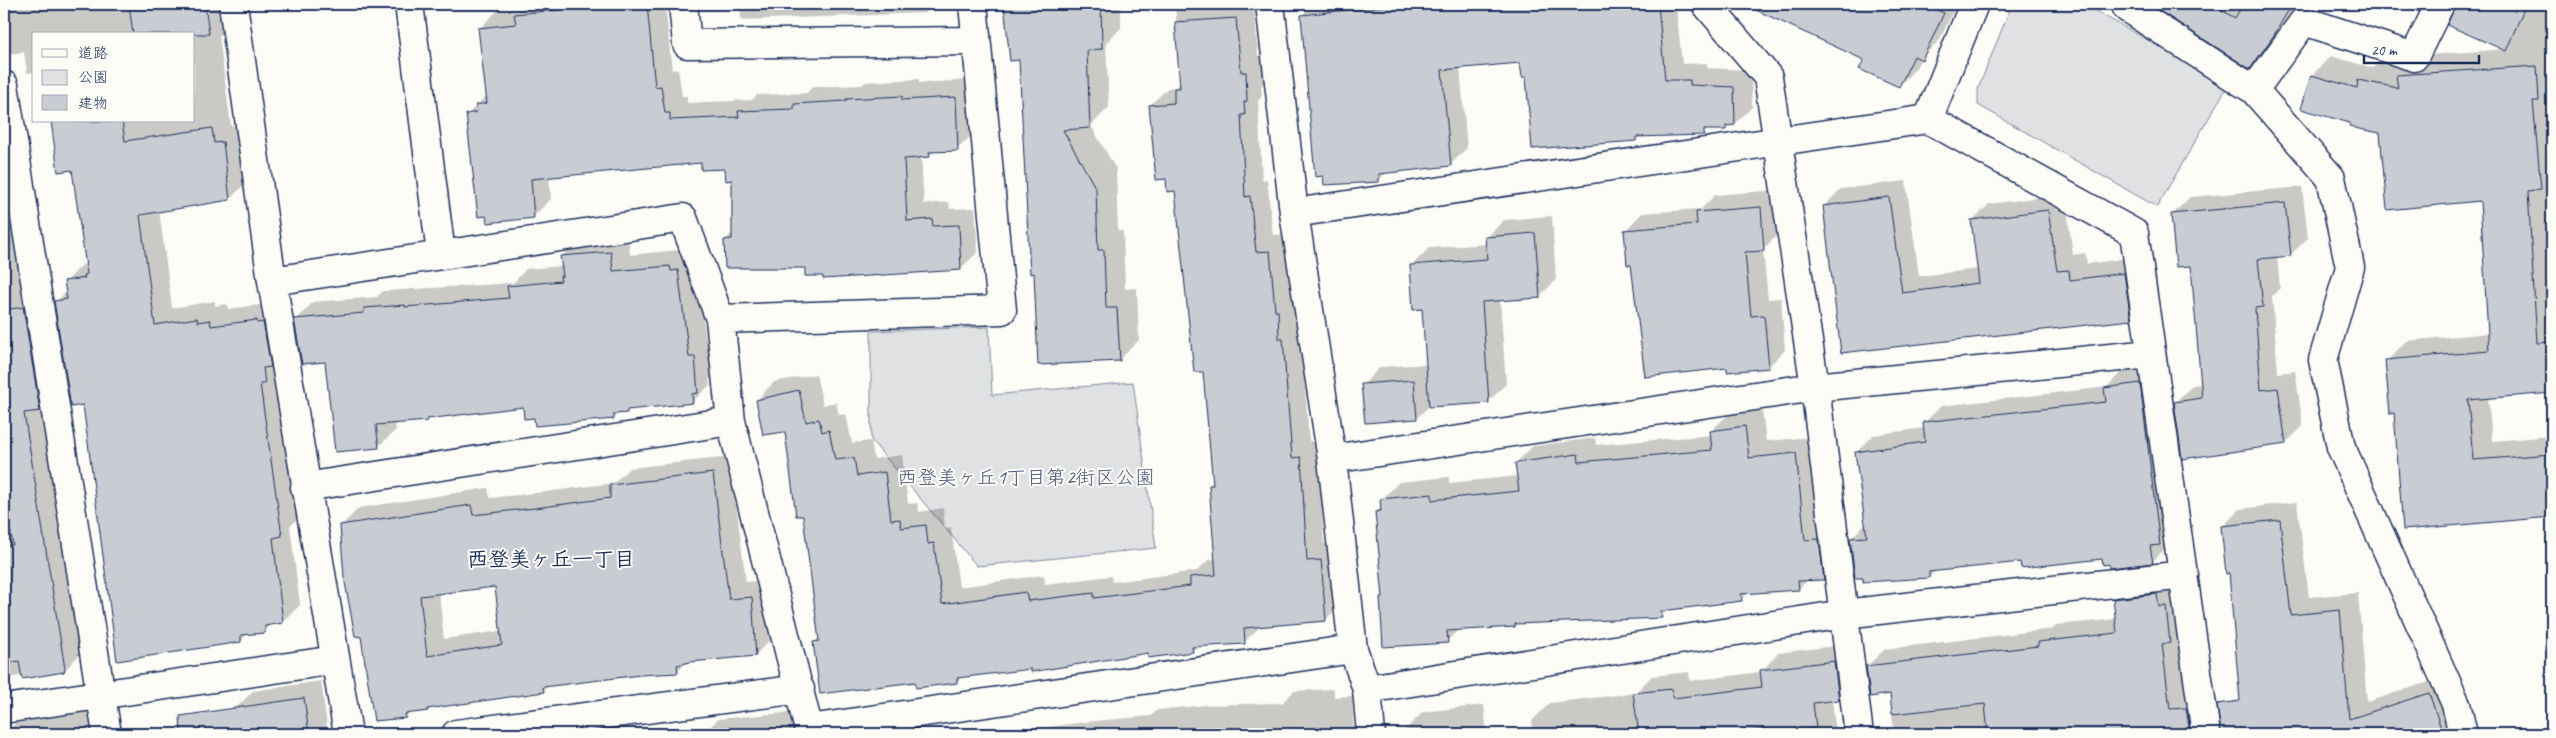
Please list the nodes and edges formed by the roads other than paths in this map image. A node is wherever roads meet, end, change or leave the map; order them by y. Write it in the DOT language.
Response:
graph roads {
  1 [pos="233,4"];
  2 [pos="409,4"];
  3 [pos="683,4"];
  4 [pos="973,4"];
  5 [pos="1270,4"];
  6 [pos="1706,4"];
  7 [pos="1974,4"];
  8 [pos="2127,4"];
  9 [pos="2440,4"];
  10 [pos="976,41"];
  11 [pos="4,85"];
  12 [pos="2254,90"];
  13 [pos="1928,119"];
  14 [pos="1779,140"];
  15 [pos="1294,213"];
  16 [pos="441,254"];
  17 [pos="272,281"];
  18 [pos="720,319"];
  19 [pos="2151,354"];
  20 [pos="1814,387"];
  21 [pos="731,421"];
  22 [pos="1332,459"];
  23 [pos="305,487"];
  24 [pos="2184,574"];
  25 [pos="1844,614"];
  26 [pos="1353,649"];
  27 [pos="335,660"];
  28 [pos="800,689"];
  29 [pos="1367,689"];
  30 [pos="101,696"];
  31 [pos="4,709"];
  32 [pos="810,732"];
  33 [pos="107,734"];
  34 [pos="348,734"];
  35 [pos="456,734"];
  36 [pos="1371,734"];
  37 [pos="1859,734"];
  38 [pos="2206,734"];
  39 [pos="2464,734"];
  1 -- 17 [label="street"];
  2 -- 16 [label="street"];
  3 -- 10 [label="street"];
  4 -- 10 [label="street"];
  5 -- 15 [label="street"];
  6 -- 14 [label="street"];
  7 -- 13 [label="street"];
  8 -- 12 [label="street"];
  9 -- 12 [label="street"];
  10 -- 18 [label="street"];
  11 -- 30 [label="street"];
  12 -- 39 [label="street"];
  13 -- 14 [label="street"];
  13 -- 19 [label="street"];
  14 -- 15 [label="street"];
  14 -- 20 [label="street"];
  15 -- 22 [label="street"];
  16 -- 17 [label="street"];
  16 -- 18 [label="street"];
  17 -- 23 [label="street"];
  18 -- 21 [label="street"];
  19 -- 20 [label="street"];
  19 -- 24 [label="street"];
  20 -- 22 [label="street"];
  20 -- 25 [label="street"];
  21 -- 23 [label="street"];
  21 -- 28 [label="street"];
  22 -- 26 [label="street"];
  23 -- 27 [label="street"];
  24 -- 25 [label="street"];
  24 -- 38 [label="street"];
  25 -- 29 [label="street"];
  25 -- 37 [label="street"];
  26 -- 29 [label="street"];
  26 -- 32 [label="street"];
  27 -- 30 [label="street"];
  27 -- 34 [label="street"];
  28 -- 32 [label="street"];
  28 -- 35 [label="street"];
  29 -- 36 [label="street"];
  30 -- 31 [label="street"];
  30 -- 33 [label="street"];
}
